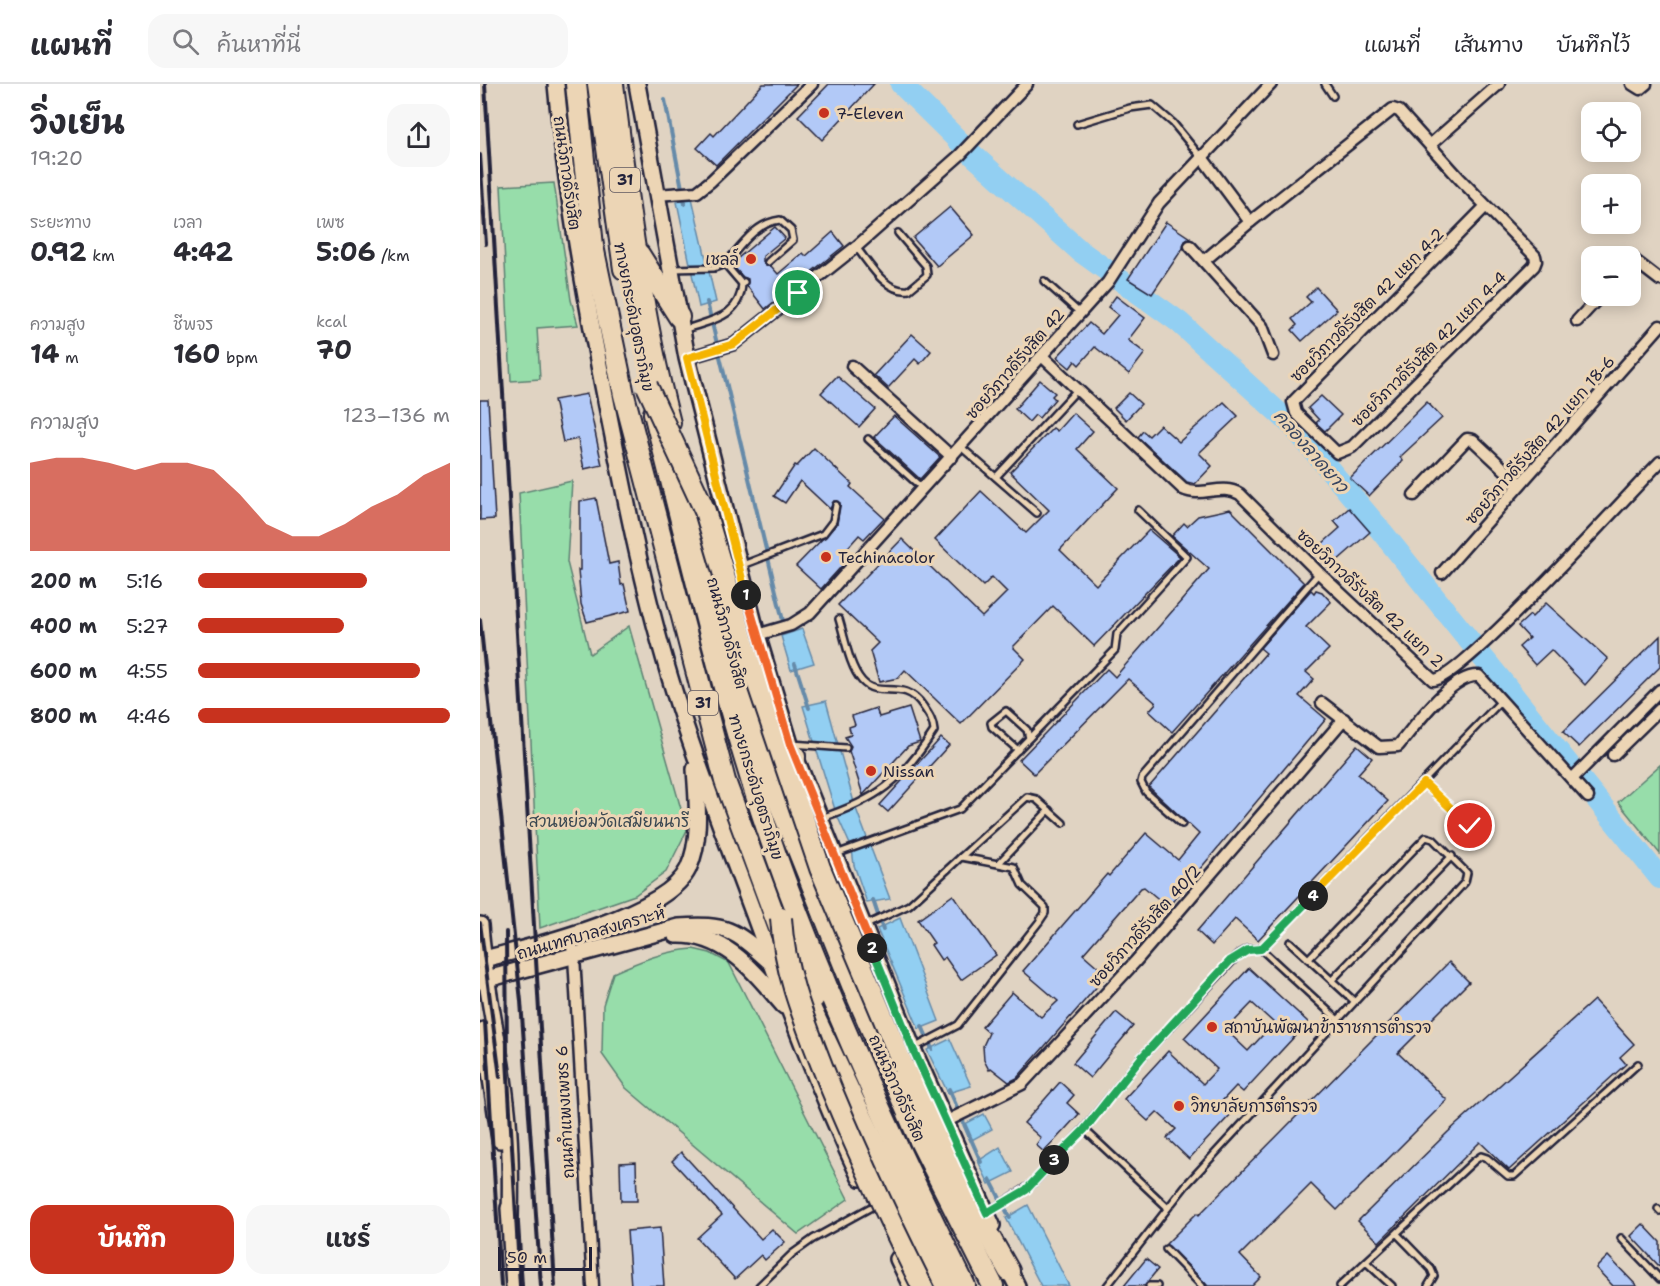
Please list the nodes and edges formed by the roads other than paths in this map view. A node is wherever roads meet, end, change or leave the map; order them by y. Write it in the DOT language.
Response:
graph roads {
  1 [pos="556,84"];
  2 [pos="576,84"];
  3 [pos="584,84"];
  4 [pos="598,84"];
  5 [pos="613,84"];
  6 [pos="637,84"];
  7 [pos="812,84"];
  8 [pos="1028,84"];
  9 [pos="1271,84"];
  10 [pos="1325,84"];
  11 [pos="1499,84"];
  12 [pos="1632,84"];
  13 [pos="1646,84"];
  14 [pos="1333,96"];
  15 [pos="1077,124"];
  16 [pos="1430,145"];
  17 [pos="1201,156"];
  18 [pos="656,195"];
  19 [pos="1486,206"];
  20 [pos="1250,222"];
  21 [pos="898,233"];
  22 [pos="633,244"];
  23 [pos="1190,246"];
  24 [pos="856,247"];
  25 [pos="1205,260"];
  26 [pos="768,262"];
  27 [pos="725,264"];
  28 [pos="1641,264"];
  29 [pos="670,269"];
  30 [pos="1660,280"];
  31 [pos="1044,281"];
  32 [pos="1591,306"];
  33 [pos="1080,313"];
  34 [pos="1577,321"];
  35 [pos="680,324"];
  36 [pos="1660,326"];
  37 [pos="1273,355"];
  38 [pos="1043,357"];
  39 [pos="687,358"];
  40 [pos="852,366"];
  41 [pos="647,386"];
  42 [pos="1076,391"];
  43 [pos="868,439"];
  44 [pos="961,447"];
  45 [pos="1337,453"];
  46 [pos="952,458"];
  47 [pos="1660,462"];
  48 [pos="996,477"];
  49 [pos="1520,484"];
  50 [pos="924,489"];
  51 [pos="1414,495"];
  52 [pos="836,505"];
  53 [pos="1138,510"];
  54 [pos="1037,513"];
  55 [pos="739,567"];
  56 [pos="1319,573"];
  57 [pos="1442,573"];
  58 [pos="839,619"];
  59 [pos="757,635"];
  60 [pos="1660,690"];
  61 [pos="1503,700"];
  62 [pos="1322,703"];
  63 [pos="1660,709"];
  64 [pos="1344,719"];
  65 [pos="1028,740"];
  66 [pos="846,748"];
  67 [pos="793,750"];
  68 [pos="1018,750"];
  69 [pos="693,751"];
  70 [pos="1613,755"];
  71 [pos="1574,778"];
  72 [pos="1424,783"];
  73 [pos="1588,797"];
  74 [pos="1049,810"];
  75 [pos="820,818"];
  76 [pos="1063,823"];
  77 [pos="1182,824"];
  78 [pos="1470,826"];
  79 [pos="792,830"];
  80 [pos="834,855"];
  81 [pos="1452,856"];
  82 [pos="961,857"];
  83 [pos="999,863"];
  84 [pos="780,918"];
  85 [pos="480,925"];
  86 [pos="863,926"];
  87 [pos="570,935"];
  88 [pos="640,936"];
  89 [pos="1290,942"];
  90 [pos="1261,949"];
  91 [pos="574,956"];
  92 [pos="481,959"];
  93 [pos="1308,959"];
  94 [pos="772,963"];
  95 [pos="482,980"];
  96 [pos="1332,981"];
  97 [pos="1354,1001"];
  98 [pos="790,1013"];
  99 [pos="480,1015"];
  100 [pos="1337,1019"];
  101 [pos="913,1049"];
  102 [pos="1638,1064"];
  103 [pos="951,1119"];
  104 [pos="1084,1130"];
  105 [pos="873,1206"];
  106 [pos="1167,1207"];
  107 [pos="987,1213"];
  108 [pos="510,1217"];
  109 [pos="1397,1234"];
  110 [pos="1621,1238"];
  111 [pos="1166,1249"];
  112 [pos="1366,1262"];
  113 [pos="1013,1279"];
  114 [pos="1660,1279"];
  115 [pos="514,1286"];
  116 [pos="593,1286"];
  117 [pos="759,1286"];
  118 [pos="911,1286"];
  119 [pos="922,1286"];
  120 [pos="947,1286"];
  121 [pos="965,1286"];
  122 [pos="993,1286"];
  123 [pos="1107,1286"];
  124 [pos="1149,1286"];
  125 [pos="1157,1286"];
  126 [pos="1203,1286"];
  127 [pos="1340,1286"];
  128 [pos="1392,1286"];
  129 [pos="1428,1286"];
  1 -- 69 [label="main road, ถนนวิภาวดีรังสิต / 31"];
  2 -- 120 [label="highway, ถนนวิภาวดีรังสิต / 31"];
  3 -- 84 [label="highway, ทางยกระดับอุตราภิมุข / 31"];
  4 -- 41 [label="highway, ทางยกระดับอุตราภิมุข / 31"];
  5 -- 22 [label="highway, ถนนวิภาวดีรังสิต / 31"];
  6 -- 18 [label="main road, ถนนวิภาวดีรังสิต / 31"];
  7 -- 18 [label="street"];
  8 -- 24 [label="street"];
  9 -- 17 [label="street, ซอยวิภาวดีรังสิต 42"];
  10 -- 14 [label="lane"];
  11 -- 16 [label="street"];
  12 -- 13 [label="street"];
  15 -- 17 [label="lane"];
  16 -- 19 [label="street"];
  16 -- 20 [label="street"];
  17 -- 20 [label="street"];
  17 -- 33 [label="street, ซอยวิภาวดีรังสิต 42"];
  18 -- 29 [label="main road, ถนนวิภาวดีรังสิต / 31"];
  19 -- 45 [label="street, ซอยวิภาวดีรังสิต 42 แยก 4-2"];
  19 -- 45 [label="street, ซอยวิภาวดีรังสิต 42 แยก 4-4"];
  20 -- 25 [label="street"];
  21 -- 24 [label="lane"];
  22 -- 35 [label="highway"];
  22 -- 79 [label="highway, ถนนวิภาวดีรังสิต / 31"];
  23 -- 25 [label="street"];
  24 -- 39 [label="street"];
  25 -- 37 [label="street"];
  26 -- 27 [label="lane"];
  27 -- 29 [label="lane"];
  27 -- 35 [label="lane"];
  28 -- 30 [label="street"];
  29 -- 35 [label="main road, ถนนวิภาวดีรังสิต / 31"];
  31 -- 33 [label="lane"];
  32 -- 34 [label="street"];
  33 -- 38 [label="street, ซอยวิภาวดีรังสิต 42"];
  35 -- 39 [label="main road, ถนนวิภาวดีรังสิต / 31"];
  36 -- 49 [label="street, ซอยวิภาวดีรังสิต 42 แยก 18-6"];
  38 -- 42 [label="street, ซอยวิภาวดีรังสิต 42 แยก 2"];
  38 -- 44 [label="street, ซอยวิภาวดีรังสิต 42"];
  39 -- 55 [label="main road, ถนนวิภาวดีรังสิต / 31"];
  40 -- 46 [label="street"];
  41 -- 113 [label="highway, bridge"];
  41 -- 121 [label="highway, ทางยกระดับอุตราภิมุข / 31, bridge"];
  42 -- 48 [label="lane"];
  42 -- 56 [label="street, ซอยวิภาวดีรังสิต 42 แยก 2"];
  43 -- 50 [label="lane"];
  44 -- 46 [label="street, ซอยวิภาวดีรังสิต 42"];
  44 -- 48 [label="lane"];
  46 -- 50 [label="street, ซอยวิภาวดีรังสิต 42"];
  47 -- 56 [label="street, ซอยวิภาวดีรังสิต 42 แยก 2"];
  48 -- 54 [label="lane"];
  49 -- 51 [label="street"];
  49 -- 57 [label="street, ซอยวิภาวดีรังสิต 42 แยก 18-6"];
  50 -- 59 [label="street, ซอยวิภาวดีรังสิต 42"];
  52 -- 55 [label="lane"];
  53 -- 65 [label="lane"];
  55 -- 59 [label="main road, ถนนวิภาวดีรังสิต / 31"];
  56 -- 77 [label="lane"];
  58 -- 75 [label="lane"];
  59 -- 67 [label="main road, ถนนวิภาวดีรังสิต / 31"];
  60 -- 71 [label="street"];
  61 -- 64 [label="street"];
  61 -- 71 [label="street"];
  61 -- 72 [label="lane"];
  62 -- 64 [label="street"];
  63 -- 70 [label="street"];
  64 -- 103 [label="street, ซอยวิภาวดีรังสิต 40/2"];
  65 -- 68 [label="lane"];
  65 -- 68 [label="lane"];
  66 -- 67 [label="lane"];
  67 -- 75 [label="main road, ถนนวิภาวดีรังสิต / 31"];
  67 -- 79 [label="highway"];
  68 -- 80 [label="lane"];
  69 -- 87 [label="main road, ถนนเทศบาลสงเคราะห์"];
  69 -- 94 [label="main road, ถนนวิภาวดีรังสิต / 31"];
  71 -- 73 [label="street"];
  72 -- 78 [label="lane"];
  72 -- 90 [label="lane"];
  74 -- 76 [label="lane"];
  74 -- 82 [label="lane"];
  74 -- 83 [label="lane"];
  75 -- 80 [label="main road, ถนนวิภาวดีรังสิต / 31"];
  79 -- 122 [label="highway, ถนนวิภาวดีรังสิต / 31"];
  80 -- 86 [label="main road, ถนนวิภาวดีรังสิต / 31"];
  81 -- 93 [label="lane"];
  81 -- 96 [label="lane"];
  81 -- 97 [label="lane"];
  82 -- 83 [label="lane"];
  82 -- 86 [label="lane"];
  83 -- 101 [label="lane"];
  84 -- 119 [label="highway, bridge"];
  84 -- 120 [label="highway, ทางยกระดับอุตราภิมุข / 31, bridge"];
  85 -- 92 [label="main road"];
  86 -- 101 [label="main road, ถนนวิภาวดีรังสิต / 31"];
  87 -- 91 [label="street, ถนนกำแพงเพชร 6"];
  87 -- 92 [label="main road, ถนนเทศบาลสงเคราะห์"];
  88 -- 91 [label="main road, ถนนเทศบาลสงเคราะห์"];
  88 -- 94 [label="main road, ถนนเทศบาลสงเคราะห์"];
  88 -- 98 [label="main road"];
  89 -- 93 [label="lane"];
  90 -- 100 [label="lane"];
  90 -- 104 [label="lane"];
  91 -- 95 [label="main road, ถนนเทศบาลสงเคราะห์"];
  91 -- 116 [label="street, ถนนกำแพงเพชร 6"];
  92 -- 95 [label="main road"];
  93 -- 96 [label="lane"];
  94 -- 98 [label="main road, ถนนวิภาวดีรังสิต / 31"];
  95 -- 108 [label="main road"];
  96 -- 97 [label="lane"];
  97 -- 100 [label="lane"];
  98 -- 105 [label="main road, ถนนวิภาวดีรังสิต / 31"];
  99 -- 108 [label="main road"];
  100 -- 106 [label="lane"];
  101 -- 103 [label="main road, ถนนวิภาวดีรังสิต / 31"];
  102 -- 109 [label="lane"];
  103 -- 107 [label="main road, ถนนวิภาวดีรังสิต / 31"];
  104 -- 106 [label="lane"];
  104 -- 107 [label="lane"];
  105 -- 117 [label="lane"];
  105 -- 118 [label="main road, ถนนวิภาวดีรังสิต / 31"];
  106 -- 123 [label="lane"];
  107 -- 113 [label="main road, ถนนวิภาวดีรังสิต / 31"];
  108 -- 115 [label="main road"];
  109 -- 112 [label="lane"];
  109 -- 129 [label="lane"];
  110 -- 114 [label="lane"];
  111 -- 126 [label="lane"];
  112 -- 127 [label="lane"];
  112 -- 128 [label="lane"];
  124 -- 125 [label="lane"];
}
